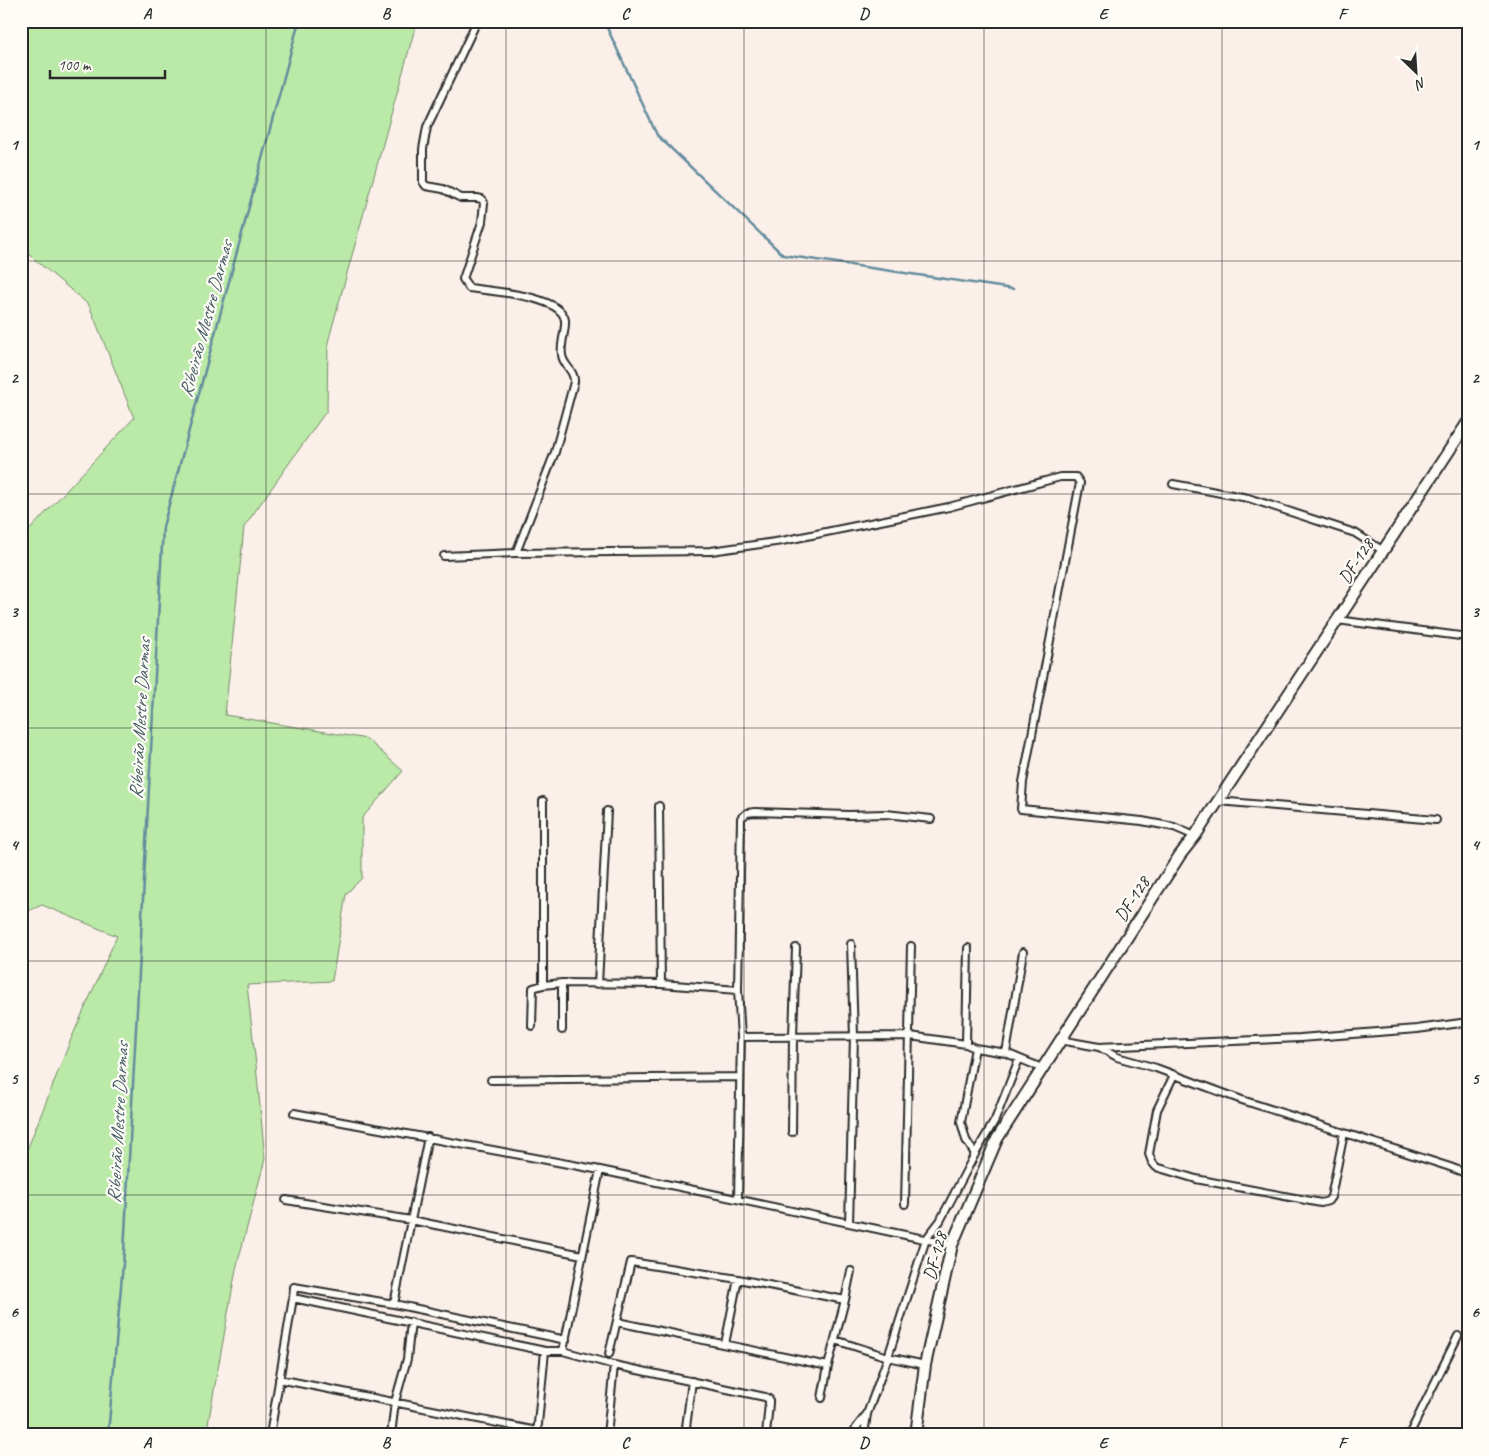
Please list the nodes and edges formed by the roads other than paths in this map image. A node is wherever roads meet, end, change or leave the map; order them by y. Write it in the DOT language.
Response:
graph roads {
  1 [pos="477,21"];
  2 [pos="1468,422"];
  3 [pos="1173,484"];
  4 [pos="1382,550"];
  5 [pos="516,553"];
  6 [pos="444,556"];
  7 [pos="1337,620"];
  8 [pos="1468,637"];
  9 [pos="542,801"];
  10 [pos="1218,801"];
  11 [pos="659,806"];
  12 [pos="606,811"];
  13 [pos="931,819"];
  14 [pos="1436,820"];
  15 [pos="1195,836"];
  16 [pos="851,944"];
  17 [pos="912,946"];
  18 [pos="796,948"];
  19 [pos="968,948"];
  20 [pos="1024,952"];
  21 [pos="562,983"];
  22 [pos="598,984"];
  23 [pos="661,984"];
  24 [pos="543,985"];
  25 [pos="738,990"];
  26 [pos="1468,1022"];
  27 [pos="532,1026"];
  28 [pos="562,1030"];
  29 [pos="741,1036"];
  30 [pos="793,1036"];
  31 [pos="854,1036"];
  32 [pos="910,1036"];
  33 [pos="1060,1040"];
  34 [pos="966,1044"];
  35 [pos="1099,1047"];
  36 [pos="975,1048"];
  37 [pos="1006,1053"];
  38 [pos="1019,1059"];
  39 [pos="1042,1068"];
  40 [pos="1174,1075"];
  41 [pos="740,1077"];
  42 [pos="491,1080"];
  43 [pos="294,1113"];
  44 [pos="792,1132"];
  45 [pos="1344,1133"];
  46 [pos="428,1137"];
  47 [pos="975,1154"];
  48 [pos="600,1170"];
  49 [pos="1468,1174"];
  50 [pos="738,1199"];
  51 [pos="286,1200"];
  52 [pos="904,1204"];
  53 [pos="411,1220"];
  54 [pos="849,1223"];
  55 [pos="926,1239"];
  56 [pos="952,1245"];
  57 [pos="582,1255"];
  58 [pos="851,1272"];
  59 [pos="738,1279"];
  60 [pos="293,1298"];
  61 [pos="845,1300"];
  62 [pos="394,1304"];
  63 [pos="411,1322"];
  64 [pos="617,1322"];
  65 [pos="1458,1336"];
  66 [pos="566,1340"];
  67 [pos="835,1340"];
  68 [pos="724,1344"];
  69 [pos="545,1351"];
  70 [pos="563,1351"];
  71 [pos="608,1354"];
  72 [pos="888,1357"];
  73 [pos="614,1365"];
  74 [pos="925,1365"];
  75 [pos="828,1366"];
  76 [pos="279,1379"];
  77 [pos="692,1381"];
  78 [pos="822,1398"];
  79 [pos="395,1402"];
  80 [pos="867,1414"];
  81 [pos="537,1433"];
  82 [pos="270,1435"];
  83 [pos="392,1435"];
  84 [pos="607,1435"];
  85 [pos="685,1435"];
  86 [pos="766,1435"];
  87 [pos="853,1435"];
  88 [pos="864,1435"];
  89 [pos="916,1435"];
  90 [pos="1356,1435"];
  91 [pos="1389,1435"];
  92 [pos="1409,1435"];
  1 -- 5 [label="street"];
  2 -- 4 [label="main road, DF-128 / DF-128"];
  3 -- 4 [label="street"];
  4 -- 7 [label="main road, DF-128 / DF-128"];
  5 -- 6 [label="street"];
  5 -- 15 [label="street"];
  7 -- 8 [label="street"];
  7 -- 10 [label="main road, DF-128 / DF-128"];
  9 -- 24 [label="street"];
  10 -- 14 [label="street"];
  10 -- 15 [label="main road, DF-128 / DF-128"];
  11 -- 23 [label="street"];
  12 -- 22 [label="street"];
  13 -- 25 [label="street"];
  15 -- 33 [label="main road, DF-128 / DF-128"];
  16 -- 31 [label="street"];
  17 -- 32 [label="street"];
  18 -- 30 [label="street"];
  19 -- 34 [label="street"];
  20 -- 37 [label="street"];
  21 -- 22 [label="street"];
  21 -- 24 [label="street"];
  21 -- 28 [label="street"];
  22 -- 23 [label="street"];
  23 -- 25 [label="street"];
  24 -- 27 [label="street"];
  25 -- 29 [label="street"];
  26 -- 35 [label="street"];
  29 -- 30 [label="street"];
  29 -- 41 [label="street"];
  30 -- 31 [label="street"];
  30 -- 44 [label="street"];
  31 -- 32 [label="street"];
  31 -- 54 [label="street"];
  32 -- 34 [label="street"];
  32 -- 52 [label="street"];
  33 -- 35 [label="street"];
  33 -- 39 [label="main road, DF-128 / DF-128"];
  34 -- 36 [label="street"];
  35 -- 40 [label="street"];
  36 -- 37 [label="street"];
  36 -- 47 [label="street"];
  37 -- 38 [label="street"];
  38 -- 39 [label="street"];
  38 -- 47 [label="street"];
  39 -- 56 [label="main road, DF-128 / DF-128"];
  40 -- 45 [label="street"];
  40 -- 45 [label="street"];
  41 -- 42 [label="street"];
  41 -- 50 [label="street"];
  43 -- 46 [label="street"];
  45 -- 49 [label="street"];
  46 -- 48 [label="street"];
  46 -- 53 [label="street"];
  47 -- 55 [label="street"];
  48 -- 50 [label="street"];
  48 -- 57 [label="street"];
  50 -- 54 [label="street"];
  51 -- 53 [label="street"];
  53 -- 57 [label="street"];
  53 -- 62 [label="street"];
  54 -- 55 [label="street"];
  55 -- 56 [label="street"];
  55 -- 72 [label="street"];
  56 -- 74 [label="main road, DF-128 / DF-128"];
  57 -- 66 [label="street"];
  58 -- 61 [label="street"];
  59 -- 61 [label="street"];
  59 -- 64 [label="street"];
  59 -- 68 [label="street"];
  60 -- 62 [label="street"];
  60 -- 63 [label="street"];
  60 -- 76 [label="street"];
  61 -- 67 [label="street"];
  62 -- 66 [label="street"];
  63 -- 69 [label="street"];
  63 -- 79 [label="street"];
  64 -- 68 [label="street"];
  64 -- 71 [label="street"];
  65 -- 92 [label="street"];
  66 -- 70 [label="street"];
  67 -- 72 [label="street"];
  67 -- 75 [label="street"];
  68 -- 75 [label="street"];
  69 -- 70 [label="street"];
  69 -- 81 [label="street"];
  70 -- 73 [label="street"];
  72 -- 74 [label="street"];
  72 -- 80 [label="street"];
  73 -- 77 [label="street"];
  73 -- 84 [label="street"];
  74 -- 89 [label="main road, DF-128 / DF-128"];
  75 -- 78 [label="street"];
  76 -- 79 [label="street"];
  76 -- 82 [label="street"];
  77 -- 85 [label="street"];
  77 -- 86 [label="street"];
  79 -- 81 [label="street"];
  79 -- 83 [label="street"];
  80 -- 87 [label="street"];
  80 -- 88 [label="street"];
  90 -- 91 [label="street"];
}
